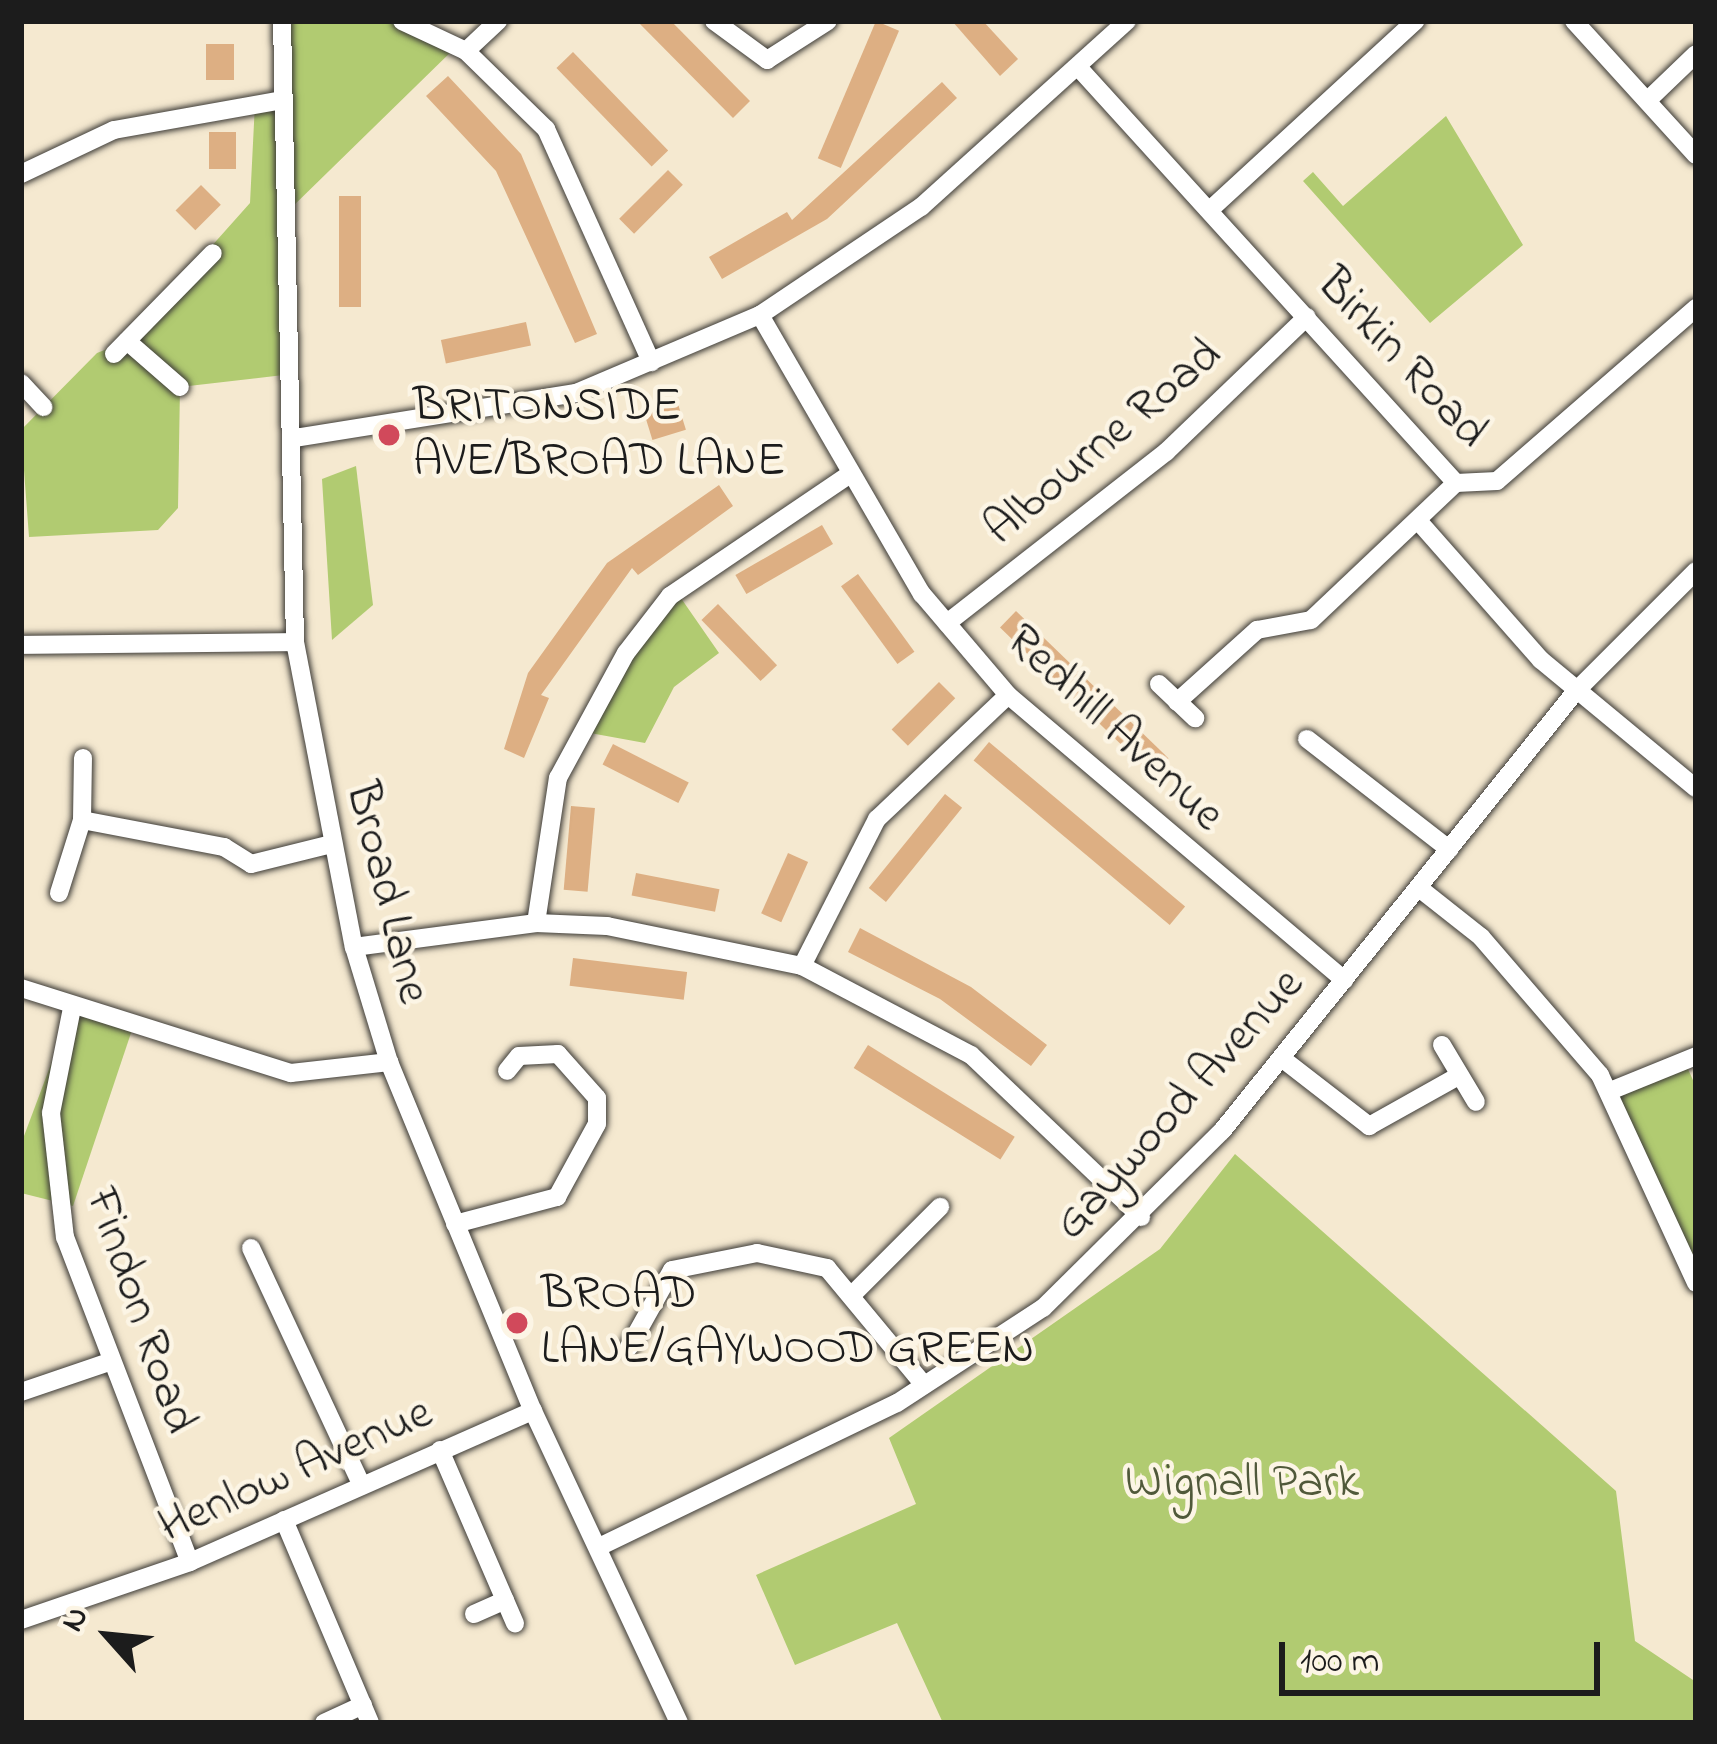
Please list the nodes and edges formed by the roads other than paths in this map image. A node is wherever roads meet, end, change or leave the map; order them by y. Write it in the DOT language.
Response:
graph roads {
  1 [pos="283,21"];
  2 [pos="402,21"];
  3 [pos="498,21"];
  4 [pos="714,21"];
  5 [pos="827,21"];
  6 [pos="1127,21"];
  7 [pos="1379,21"];
  8 [pos="1415,21"];
  9 [pos="1574,21"];
  10 [pos="1395,38"];
  11 [pos="466,51"];
  12 [pos="1696,54"];
  13 [pos="1078,67"];
  14 [pos="283,100"];
  15 [pos="1648,100"];
  16 [pos="1696,155"];
  17 [pos="22,171"];
  18 [pos="1214,207"];
  19 [pos="214,253"];
  20 [pos="1696,308"];
  21 [pos="760,315"];
  22 [pos="1307,317"];
  23 [pos="651,362"];
  24 [pos="21,383"];
  25 [pos="180,387"];
  26 [pos="43,406"];
  27 [pos="295,438"];
  28 [pos="850,474"];
  29 [pos="1456,483"];
  30 [pos="1421,524"];
  31 [pos="1696,571"];
  32 [pos="946,623"];
  33 [pos="295,641"];
  34 [pos="21,645"];
  35 [pos="1159,684"];
  36 [pos="1576,691"];
  37 [pos="1008,695"];
  38 [pos="1178,702"];
  39 [pos="1195,718"];
  40 [pos="1307,739"];
  41 [pos="83,758"];
  42 [pos="1696,788"];
  43 [pos="82,820"];
  44 [pos="332,844"];
  45 [pos="1449,849"];
  46 [pos="1419,888"];
  47 [pos="59,893"];
  48 [pos="536,923"];
  49 [pos="355,947"];
  50 [pos="802,966"];
  51 [pos="1344,980"];
  52 [pos="21,988"];
  53 [pos="72,1007"];
  54 [pos="1442,1045"];
  55 [pos="1696,1056"];
  56 [pos="1284,1060"];
  57 [pos="389,1062"];
  58 [pos="508,1071"];
  59 [pos="1453,1079"];
  60 [pos="1610,1090"];
  61 [pos="1476,1102"];
  62 [pos="940,1207"];
  63 [pos="1141,1217"];
  64 [pos="455,1223"];
  65 [pos="251,1248"];
  66 [pos="1691,1258"];
  67 [pos="1696,1283"];
  68 [pos="854,1293"];
  69 [pos="629,1347"];
  70 [pos="109,1362"];
  71 [pos="924,1385"];
  72 [pos="21,1391"];
  73 [pos="532,1411"];
  74 [pos="440,1450"];
  75 [pos="361,1484"];
  76 [pos="284,1520"];
  77 [pos="603,1545"];
  78 [pos="190,1562"];
  79 [pos="505,1600"];
  80 [pos="474,1613"];
  81 [pos="21,1620"];
  82 [pos="515,1623"];
  83 [pos="367,1714"];
  84 [pos="324,1723"];
  85 [pos="679,1723"];
  1 -- 14 [label="street, Broad Lane"];
  2 -- 11 [label="street"];
  3 -- 11 [label="street"];
  4 -- 5 [label="street"];
  6 -- 13 [label="street"];
  7 -- 10 [label="street"];
  8 -- 10 [label="street"];
  9 -- 15 [label="street"];
  10 -- 18 [label="street"];
  11 -- 23 [label="street"];
  12 -- 15 [label="street"];
  13 -- 18 [label="street, Birkin Road"];
  13 -- 21 [label="street"];
  14 -- 17 [label="street"];
  14 -- 27 [label="street, Broad Lane"];
  15 -- 16 [label="street"];
  18 -- 22 [label="street, Birkin Road"];
  19 -- 25 [label="street"];
  20 -- 29 [label="street, Birkin Road"];
  21 -- 23 [label="street"];
  21 -- 28 [label="street, Redhill Avenue"];
  22 -- 29 [label="street, Birkin Road"];
  22 -- 32 [label="street, Albourne Road"];
  23 -- 27 [label="street"];
  24 -- 26 [label="street"];
  27 -- 33 [label="street, Broad Lane"];
  28 -- 32 [label="street, Redhill Avenue"];
  28 -- 48 [label="street"];
  29 -- 30 [label="street"];
  30 -- 36 [label="street"];
  30 -- 38 [label="street"];
  31 -- 36 [label="street, Gaywood Avenue"];
  32 -- 37 [label="street, Redhill Avenue"];
  33 -- 34 [label="street"];
  33 -- 44 [label="street, Broad Lane"];
  35 -- 38 [label="street"];
  36 -- 42 [label="street"];
  36 -- 45 [label="street, Gaywood Avenue"];
  37 -- 50 [label="street"];
  37 -- 51 [label="street, Redhill Avenue"];
  38 -- 39 [label="street"];
  40 -- 45 [label="street"];
  41 -- 43 [label="street"];
  43 -- 44 [label="street"];
  43 -- 47 [label="street"];
  44 -- 49 [label="street, Broad Lane"];
  45 -- 46 [label="street, Gaywood Avenue"];
  46 -- 51 [label="street, Gaywood Avenue"];
  46 -- 60 [label="street"];
  48 -- 49 [label="street"];
  48 -- 50 [label="street"];
  49 -- 57 [label="street, Broad Lane"];
  50 -- 63 [label="street"];
  51 -- 56 [label="street, Gaywood Avenue"];
  52 -- 53 [label="street"];
  53 -- 57 [label="street"];
  53 -- 70 [label="street, Findon Road"];
  54 -- 59 [label="street"];
  55 -- 60 [label="street"];
  56 -- 59 [label="street"];
  56 -- 63 [label="street, Gaywood Avenue"];
  57 -- 64 [label="street, Broad Lane"];
  58 -- 64 [label="street"];
  59 -- 61 [label="street"];
  60 -- 66 [label="street"];
  62 -- 68 [label="street"];
  63 -- 71 [label="street, Gaywood Avenue"];
  64 -- 73 [label="street, Broad Lane"];
  65 -- 75 [label="street"];
  66 -- 67 [label="street"];
  68 -- 69 [label="street"];
  68 -- 71 [label="street"];
  70 -- 72 [label="street"];
  70 -- 78 [label="street, Findon Road"];
  71 -- 77 [label="street, Gaywood Avenue"];
  73 -- 74 [label="street, Henlow Avenue"];
  73 -- 77 [label="street, Broad Lane"];
  74 -- 75 [label="street, Henlow Avenue"];
  74 -- 79 [label="street"];
  75 -- 76 [label="street, Henlow Avenue"];
  76 -- 78 [label="street, Henlow Avenue"];
  76 -- 83 [label="street"];
  77 -- 85 [label="street, Broad Lane"];
  78 -- 81 [label="street, Henlow Avenue"];
  79 -- 80 [label="street"];
  79 -- 82 [label="street"];
  83 -- 84 [label="street"];
}
